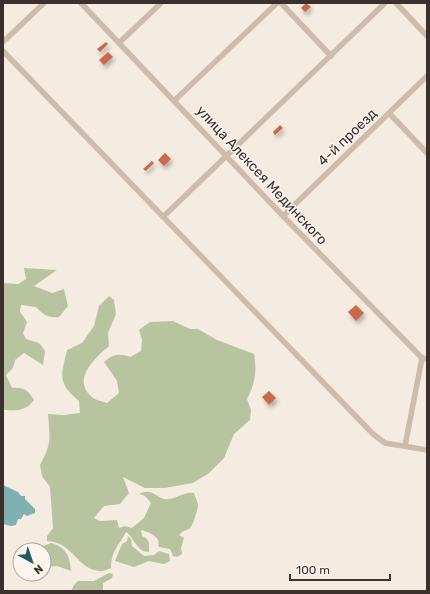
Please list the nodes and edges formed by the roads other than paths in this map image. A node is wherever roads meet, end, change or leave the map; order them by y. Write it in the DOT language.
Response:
graph roads {
  1 [pos="44,3"];
  2 [pos="81,3"];
  3 [pos="161,3"];
  4 [pos="277,3"];
  5 [pos="280,3"];
  6 [pos="386,3"];
  7 [pos="396,3"];
  8 [pos="427,36"];
  9 [pos="3,42"];
  10 [pos="119,42"];
  11 [pos="3,51"];
  12 [pos="331,56"];
  13 [pos="427,76"];
  14 [pos="175,100"];
  15 [pos="389,113"];
  16 [pos="427,153"];
  17 [pos="228,156"];
  18 [pos="283,216"];
  19 [pos="164,217"];
  20 [pos="424,358"];
  21 [pos="405,446"];
  22 [pos="427,450"];
  1 -- 9 [label="street"];
  2 -- 10 [label="street, улица Алексея Мединского"];
  3 -- 10 [label="street"];
  4 -- 14 [label="street"];
  5 -- 12 [label="street"];
  6 -- 12 [label="street"];
  7 -- 8 [label="street"];
  10 -- 14 [label="street, улица Алексея Мединского"];
  11 -- 19 [label="street"];
  12 -- 17 [label="street"];
  13 -- 15 [label="street, 4-й проезд"];
  14 -- 17 [label="street, улица Алексея Мединского"];
  15 -- 16 [label="street"];
  15 -- 18 [label="street, 4-й проезд"];
  17 -- 18 [label="street, улица Алексея Мединского"];
  17 -- 19 [label="street"];
  18 -- 20 [label="street, улица Алексея Мединского"];
  19 -- 21 [label="street"];
  20 -- 21 [label="street"];
  21 -- 22 [label="street"];
}
